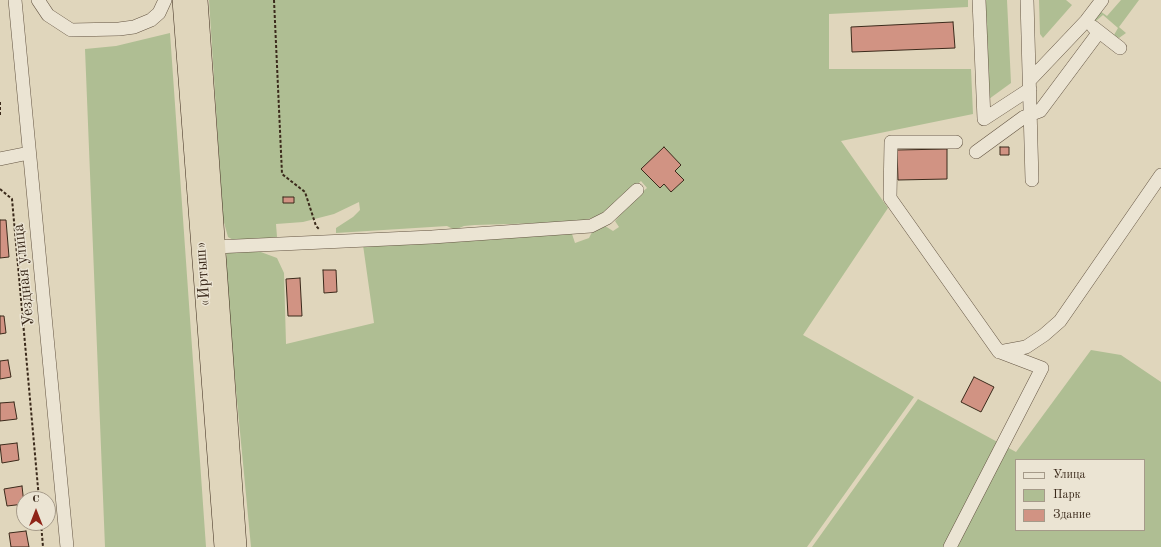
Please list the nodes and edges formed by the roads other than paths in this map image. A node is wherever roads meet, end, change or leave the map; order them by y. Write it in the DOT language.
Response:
graph roads {
  1 [pos="15,0"];
  2 [pos="38,0"];
  3 [pos="165,0"];
  4 [pos="182,0"];
  5 [pos="198,0"];
  6 [pos="979,0"];
  7 [pos="1027,0"];
  8 [pos="1102,0"];
  9 [pos="1086,21"];
  10 [pos="1099,32"];
  11 [pos="1120,48"];
  12 [pos="1030,84"];
  13 [pos="1030,114"];
  14 [pos="956,142"];
  15 [pos="976,152"];
  16 [pos="29,153"];
  17 [pos="0,159"];
  18 [pos="1161,174"];
  19 [pos="1032,180"];
  20 [pos="637,190"];
  21 [pos="215,248"];
  22 [pos="999,352"];
  23 [pos="67,547"];
  24 [pos="224,547"];
  25 [pos="237,547"];
  26 [pos="950,547"];
  1 -- 16 [label="street, Уездная улица"];
  2 -- 3 [label="street"];
  4 -- 24 [label="highway, «Иртыш»"];
  5 -- 21 [label="highway, «Иртыш»"];
  6 -- 12 [label="street"];
  7 -- 12 [label="street"];
  8 -- 9 [label="street"];
  9 -- 10 [label="street"];
  9 -- 12 [label="street"];
  10 -- 11 [label="street"];
  10 -- 13 [label="street"];
  12 -- 13 [label="street"];
  13 -- 15 [label="street"];
  13 -- 19 [label="street"];
  14 -- 22 [label="street"];
  16 -- 17 [label="street"];
  16 -- 23 [label="street, Уездная улица"];
  18 -- 22 [label="street"];
  20 -- 21 [label="street"];
  21 -- 25 [label="highway, «Иртыш»"];
  22 -- 26 [label="street"];
}
